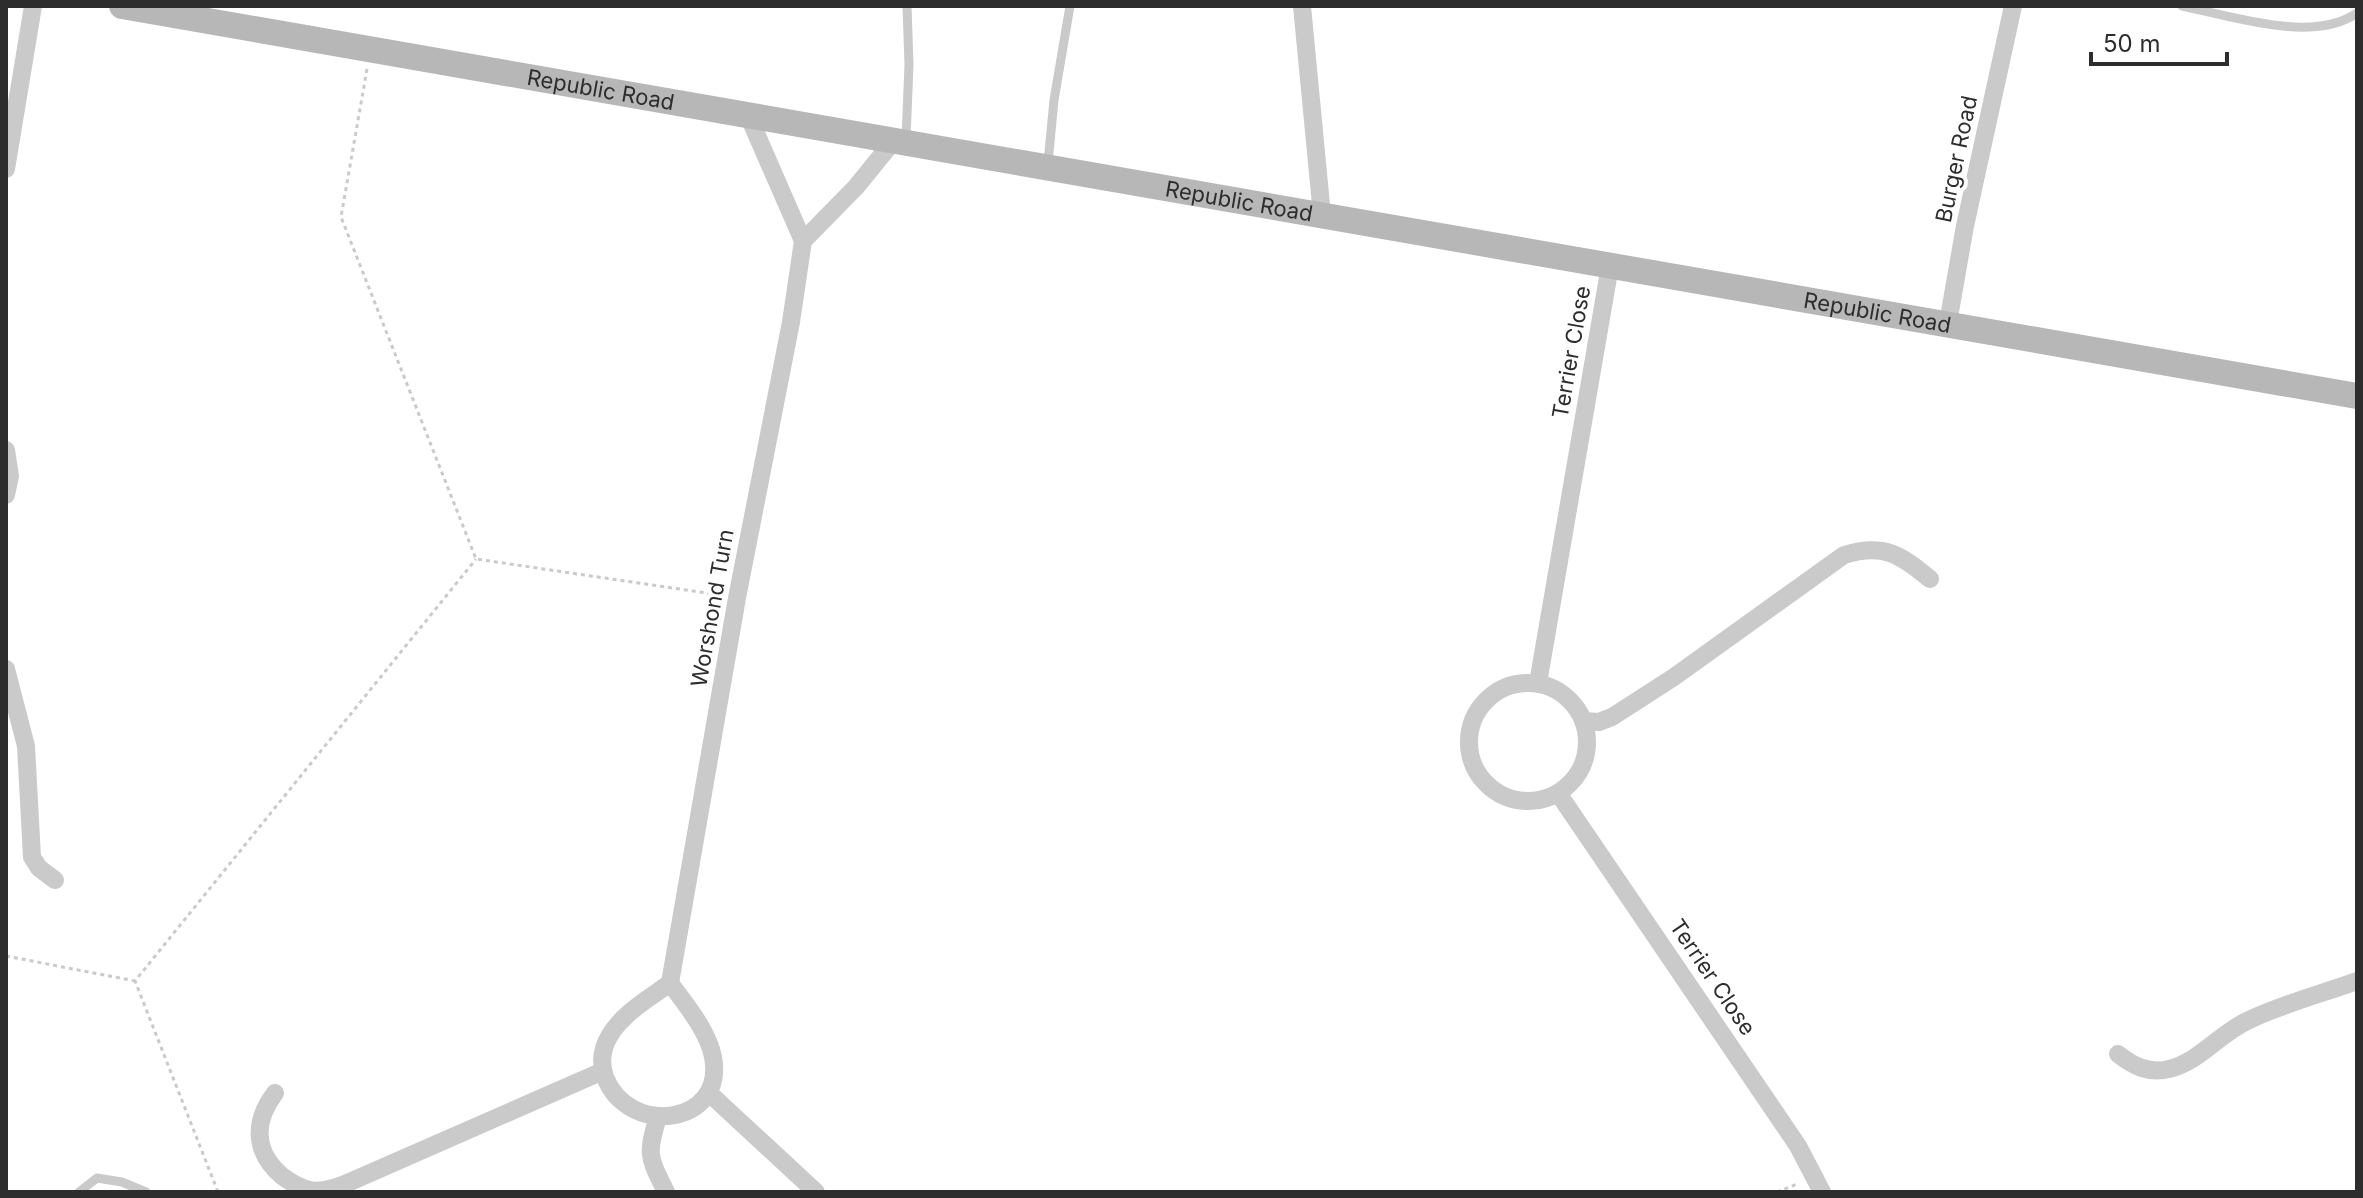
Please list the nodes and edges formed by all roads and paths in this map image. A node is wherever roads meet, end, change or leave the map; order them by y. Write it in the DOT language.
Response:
graph roads {
  1 [pos="33,6"];
  2 [pos="122,6"];
  3 [pos="907,6"];
  4 [pos="1070,6"];
  5 [pos="1302,6"];
  6 [pos="2013,6"];
  7 [pos="2182,6"];
  8 [pos="2357,13"];
  9 [pos="370,49"];
  10 [pos="748,115"];
  11 [pos="10,118"];
  12 [pos="900,140"];
  13 [pos="1047,167"];
  14 [pos="6,169"];
  15 [pos="1322,215"];
  16 [pos="803,241"];
  17 [pos="1610,266"];
  18 [pos="1948,323"];
  19 [pos="2357,396"];
  20 [pos="6,450"];
  21 [pos="6,495"];
  22 [pos="476,559"];
  23 [pos="1930,579"];
  24 [pos="737,598"];
  25 [pos="6,669"];
  26 [pos="1538,683"];
  27 [pos="1583,721"];
  28 [pos="1558,793"];
  29 [pos="55,880"];
  30 [pos="6,956"];
  31 [pos="135,981"];
  32 [pos="2357,981"];
  33 [pos="670,983"];
  34 [pos="2118,1054"];
  35 [pos="603,1071"];
  36 [pos="275,1093"];
  37 [pos="709,1093"];
  38 [pos="658,1117"];
  39 [pos="79,1192"];
  40 [pos="146,1192"];
  41 [pos="218,1192"];
  42 [pos="666,1192"];
  43 [pos="816,1192"];
  44 [pos="1822,1192"];
  1 -- 11 [label="street"];
  2 -- 9 [label="street, Republic Road"];
  3 -- 12 [label="lane"];
  4 -- 13 [label="lane"];
  5 -- 15 [label="street"];
  6 -- 18 [label="street, Burger Road"];
  7 -- 8 [label="lane"];
  9 -- 10 [label="street, Republic Road"];
  9 -- 22 [label="path"];
  10 -- 12 [label="street, Republic Road"];
  10 -- 16 [label="street"];
  11 -- 14 [label="street"];
  12 -- 13 [label="street, Republic Road"];
  12 -- 16 [label="street"];
  13 -- 15 [label="street, Republic Road"];
  15 -- 17 [label="street, Republic Road"];
  16 -- 24 [label="street, Worshond Turn"];
  17 -- 18 [label="street, Republic Road"];
  17 -- 26 [label="street, Terrier Close"];
  18 -- 19 [label="street, Republic Road"];
  20 -- 21 [label="street"];
  22 -- 24 [label="path"];
  22 -- 31 [label="path"];
  23 -- 27 [label="street"];
  24 -- 33 [label="street, Worshond Turn"];
  25 -- 29 [label="street"];
  26 -- 27 [label="street"];
  26 -- 28 [label="street"];
  27 -- 28 [label="street"];
  28 -- 44 [label="street, Terrier Close"];
  30 -- 31 [label="path"];
  31 -- 41 [label="path"];
  32 -- 34 [label="street"];
  33 -- 35 [label="street"];
  33 -- 37 [label="street"];
  35 -- 36 [label="street"];
  35 -- 38 [label="street"];
  37 -- 38 [label="street"];
  37 -- 43 [label="street"];
  38 -- 42 [label="street"];
  39 -- 40 [label="lane"];
}
